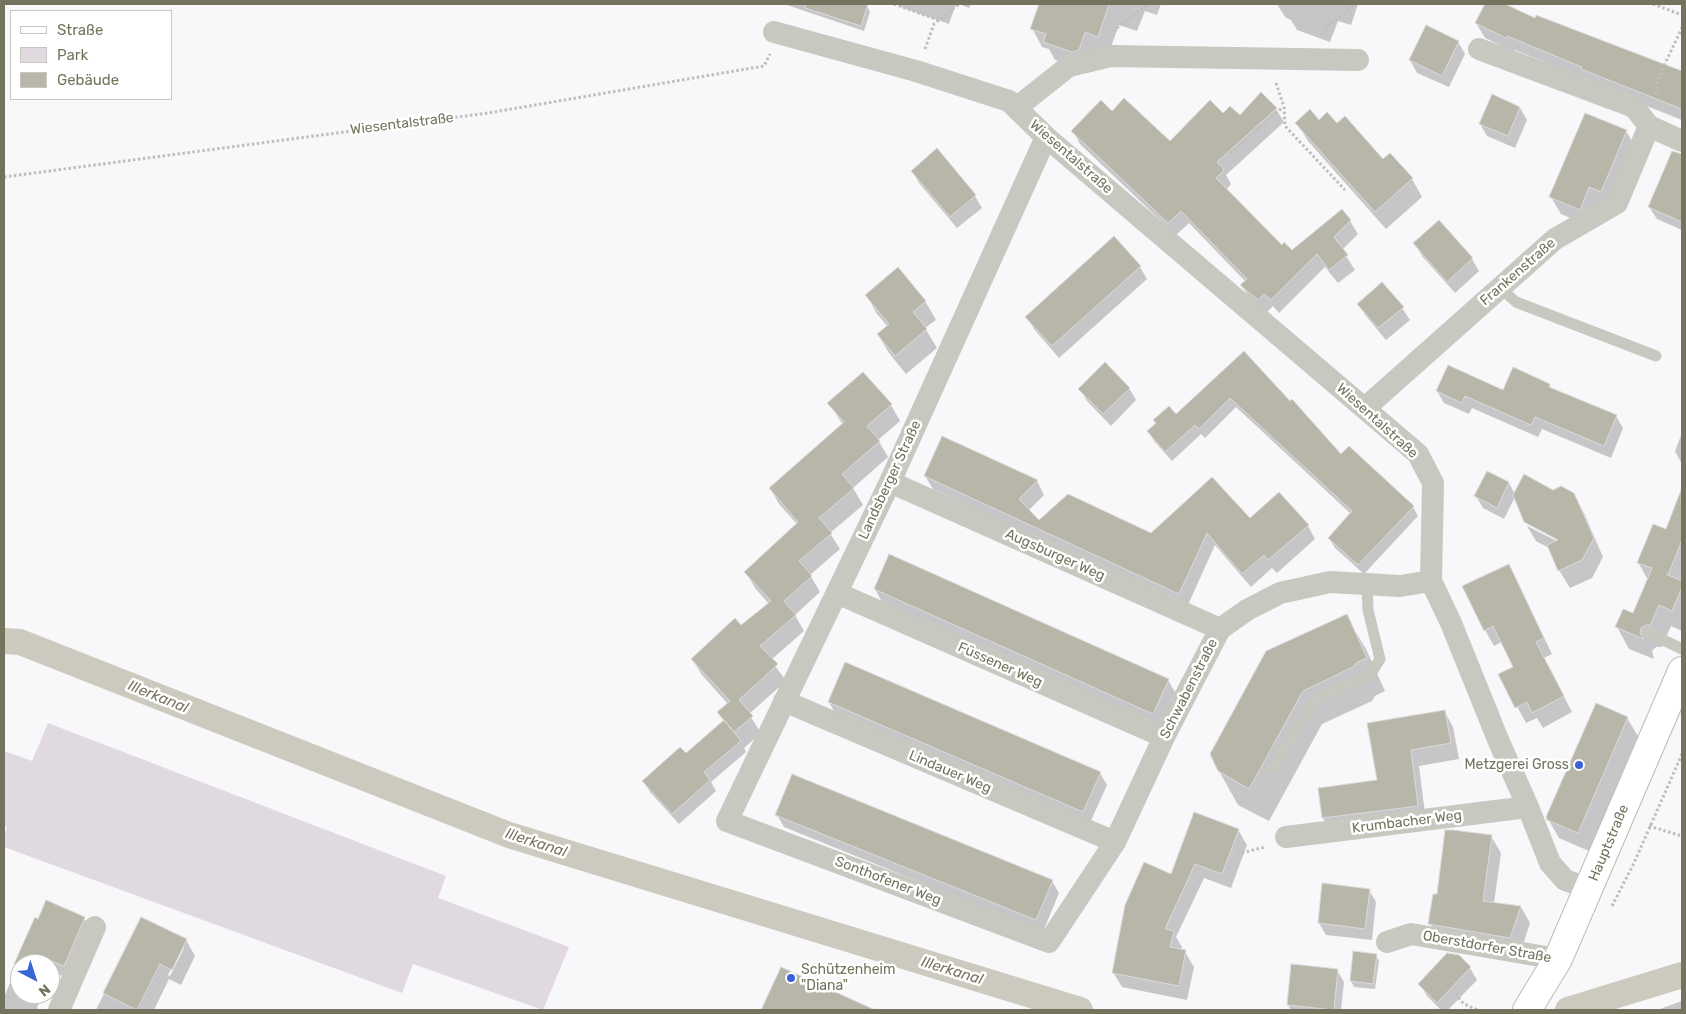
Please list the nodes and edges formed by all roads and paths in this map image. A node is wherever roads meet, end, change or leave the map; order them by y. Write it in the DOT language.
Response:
graph roads {
  1 [pos="894,4"];
  2 [pos="959,4"];
  3 [pos="1356,4"];
  4 [pos="1653,4"];
  5 [pos="1682,15"];
  6 [pos="939,20"];
  7 [pos="1682,28"];
  8 [pos="777,33"];
  9 [pos="1479,49"];
  10 [pos="1268,58"];
  11 [pos="1305,59"];
  12 [pos="1358,60"];
  13 [pos="916,71"];
  14 [pos="1284,107"];
  15 [pos="1016,108"];
  16 [pos="1649,126"];
  17 [pos="1046,136"];
  18 [pos="1679,140"];
  19 [pos="1230,153"];
  20 [pos="4,177"];
  21 [pos="1345,190"];
  22 [pos="1499,287"];
  23 [pos="1656,356"];
  24 [pos="1365,408"];
  25 [pos="890,482"];
  26 [pos="1431,581"];
  27 [pos="1367,584"];
  28 [pos="837,593"];
  29 [pos="1220,629"];
  30 [pos="1647,632"];
  31 [pos="1682,649"];
  32 [pos="1682,671"];
  33 [pos="784,701"];
  34 [pos="1164,736"];
  35 [pos="1682,754"];
  36 [pos="1272,769"];
  37 [pos="1528,807"];
  38 [pos="1622,813"];
  39 [pos="727,821"];
  40 [pos="1651,826"];
  41 [pos="1682,836"];
  42 [pos="1286,837"];
  43 [pos="1115,842"];
  44 [pos="1237,854"];
  45 [pos="1590,889"];
  46 [pos="95,927"];
  47 [pos="1049,942"];
  48 [pos="1387,942"];
  49 [pos="1552,970"];
  50 [pos="1455,994"];
  51 [pos="59,1010"];
  52 [pos="1478,1010"];
  53 [pos="1527,1010"];
  1 -- 6 [label="path"];
  2 -- 6 [label="path"];
  3 -- 11 [label="path"];
  4 -- 5 [label="path"];
  6 -- 13 [label="path"];
  7 -- 16 [label="path"];
  8 -- 13 [label="street, Wiesentalstraße"];
  8 -- 20 [label="path, Wiesentalstraße"];
  9 -- 16 [label="street"];
  10 -- 11 [label="street, Wiesentalstraße"];
  10 -- 14 [label="path"];
  10 -- 15 [label="street, Wiesentalstraße"];
  11 -- 12 [label="street, Wiesentalstraße"];
  13 -- 15 [label="street, Wiesentalstraße"];
  14 -- 19 [label="path"];
  14 -- 21 [label="path"];
  15 -- 17 [label="street, Wiesentalstraße"];
  16 -- 18 [label="street"];
  16 -- 22 [label="street, Frankenstraße"];
  17 -- 24 [label="street, Wiesentalstraße"];
  17 -- 25 [label="street, Landsberger Straße"];
  22 -- 23 [label="lane"];
  22 -- 24 [label="street, Frankenstraße"];
  24 -- 26 [label="street, Wiesentalstraße"];
  25 -- 28 [label="street, Landsberger Straße"];
  25 -- 29 [label="street, Augsburger Weg"];
  26 -- 27 [label="street, Schwabenstraße"];
  26 -- 37 [label="street, Wiesentalstraße"];
  27 -- 29 [label="street, Schwabenstraße"];
  27 -- 36 [label="lane"];
  28 -- 33 [label="street, Landsberger Straße"];
  28 -- 34 [label="street, Füssener Weg"];
  29 -- 34 [label="street, Schwabenstraße"];
  30 -- 31 [label="lane"];
  32 -- 38 [label="main road, Hauptstraße"];
  33 -- 39 [label="street, Landsberger Straße"];
  33 -- 43 [label="street, Lindauer Weg"];
  34 -- 43 [label="street, Schwabenstraße"];
  35 -- 40 [label="path"];
  37 -- 42 [label="street, Krumbacher Weg"];
  37 -- 45 [label="street, Wiesentalstraße"];
  38 -- 40 [label="path"];
  38 -- 45 [label="main road, Hauptstraße"];
  39 -- 47 [label="street, Sonthofener Weg"];
  40 -- 41 [label="path"];
  42 -- 44 [label="path"];
  43 -- 47 [label="street, Schwabenstraße"];
  45 -- 49 [label="main road, Hauptstraße"];
  46 -- 51 [label="street"];
  48 -- 49 [label="street, Oberstdorfer Straße"];
  49 -- 53 [label="main road, Hauptstraße"];
  50 -- 52 [label="path"];
}
